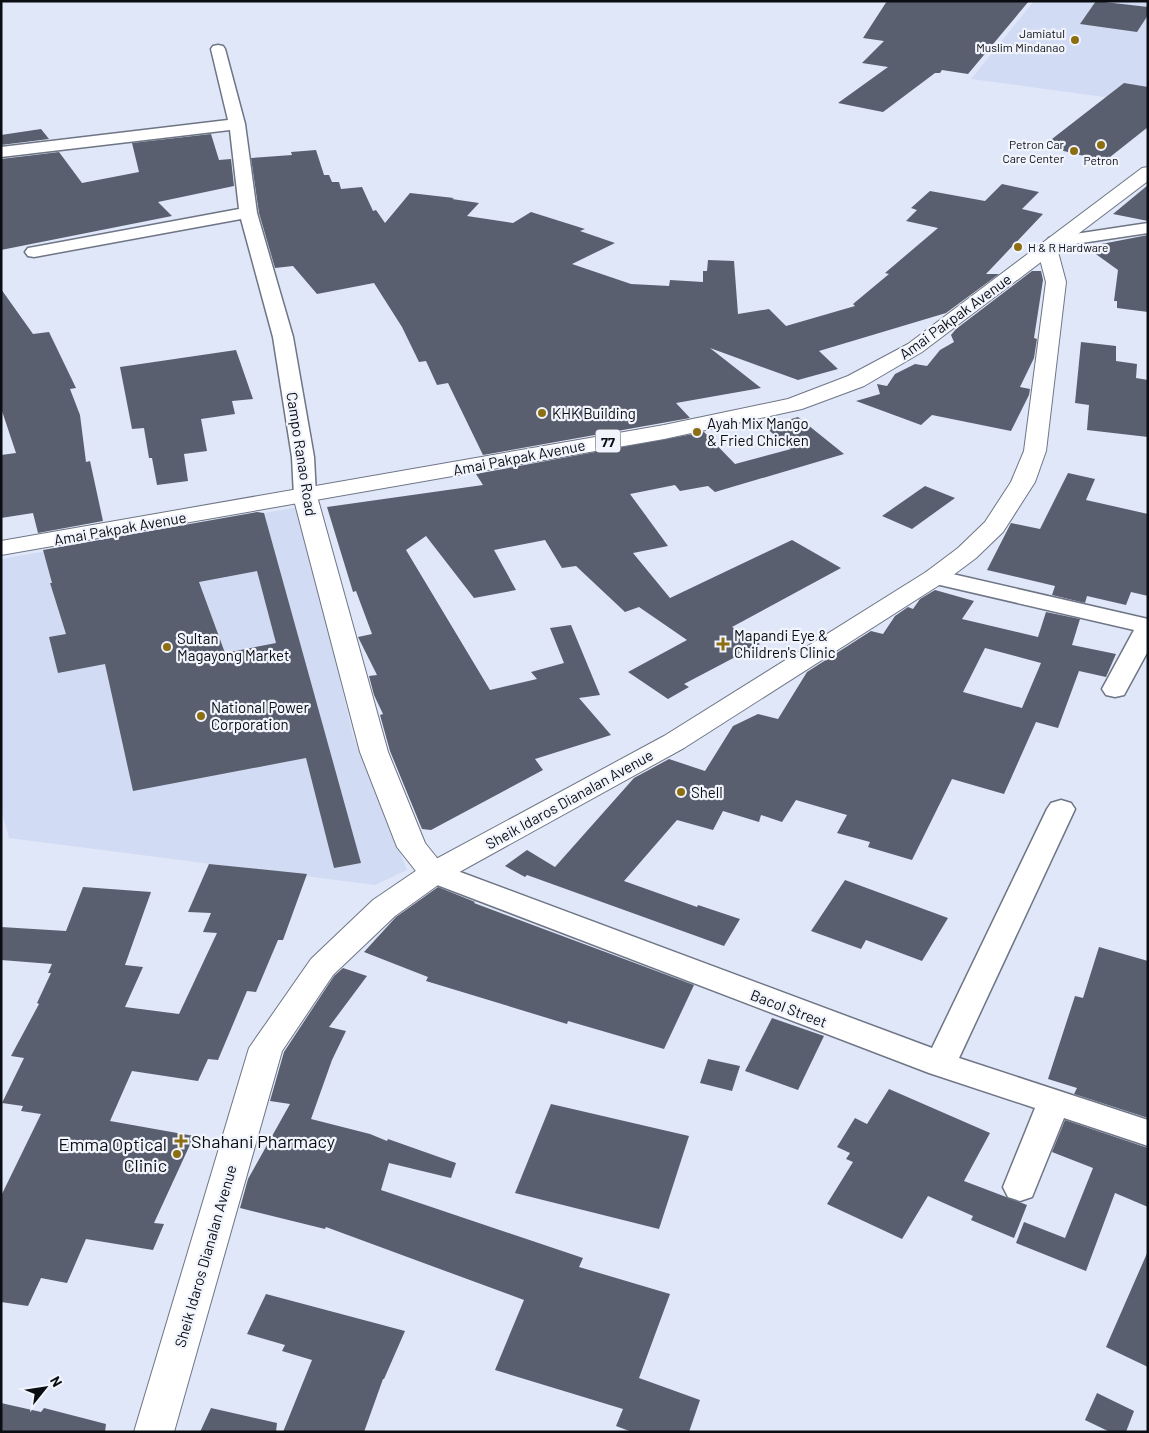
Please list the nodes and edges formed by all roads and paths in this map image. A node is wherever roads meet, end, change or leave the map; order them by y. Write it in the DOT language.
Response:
graph roads {
  1 [pos="218,49"];
  2 [pos="237,124"];
  3 [pos="1,152"];
  4 [pos="1148,172"];
  5 [pos="248,213"];
  6 [pos="1148,228"];
  7 [pos="1051,245"];
  8 [pos="34,252"];
  9 [pos="305,496"];
  10 [pos="1,548"];
  11 [pos="935,576"];
  12 [pos="1148,626"];
  13 [pos="1116,689"];
  14 [pos="1061,809"];
  15 [pos="434,873"];
  16 [pos="940,1064"];
  17 [pos="1054,1102"];
  18 [pos="1148,1133"];
  19 [pos="1020,1187"];
  20 [pos="154,1432"];
  1 -- 2 [label="street, Campo Ranao Road"];
  2 -- 3 [label="street"];
  2 -- 5 [label="street, Campo Ranao Road"];
  4 -- 7 [label="main road, Amai Pakpak Avenue / 77"];
  5 -- 8 [label="street"];
  5 -- 9 [label="street, Campo Ranao Road"];
  6 -- 7 [label="street"];
  7 -- 9 [label="main road, Amai Pakpak Avenue / 77"];
  7 -- 11 [label="main road, Sheik Idaros Dianalan Avenue"];
  9 -- 10 [label="main road, Amai Pakpak Avenue / 77"];
  9 -- 15 [label="main road, Campo Ranao Road"];
  11 -- 12 [label="street"];
  11 -- 15 [label="main road, Sheik Idaros Dianalan Avenue"];
  12 -- 13 [label="street"];
  14 -- 16 [label="street"];
  15 -- 16 [label="street, Bacol Street"];
  15 -- 20 [label="main road, Sheik Idaros Dianalan Avenue"];
  16 -- 17 [label="street, Bacol Street"];
  17 -- 18 [label="street, Bacol Street"];
  17 -- 19 [label="street"];
}
